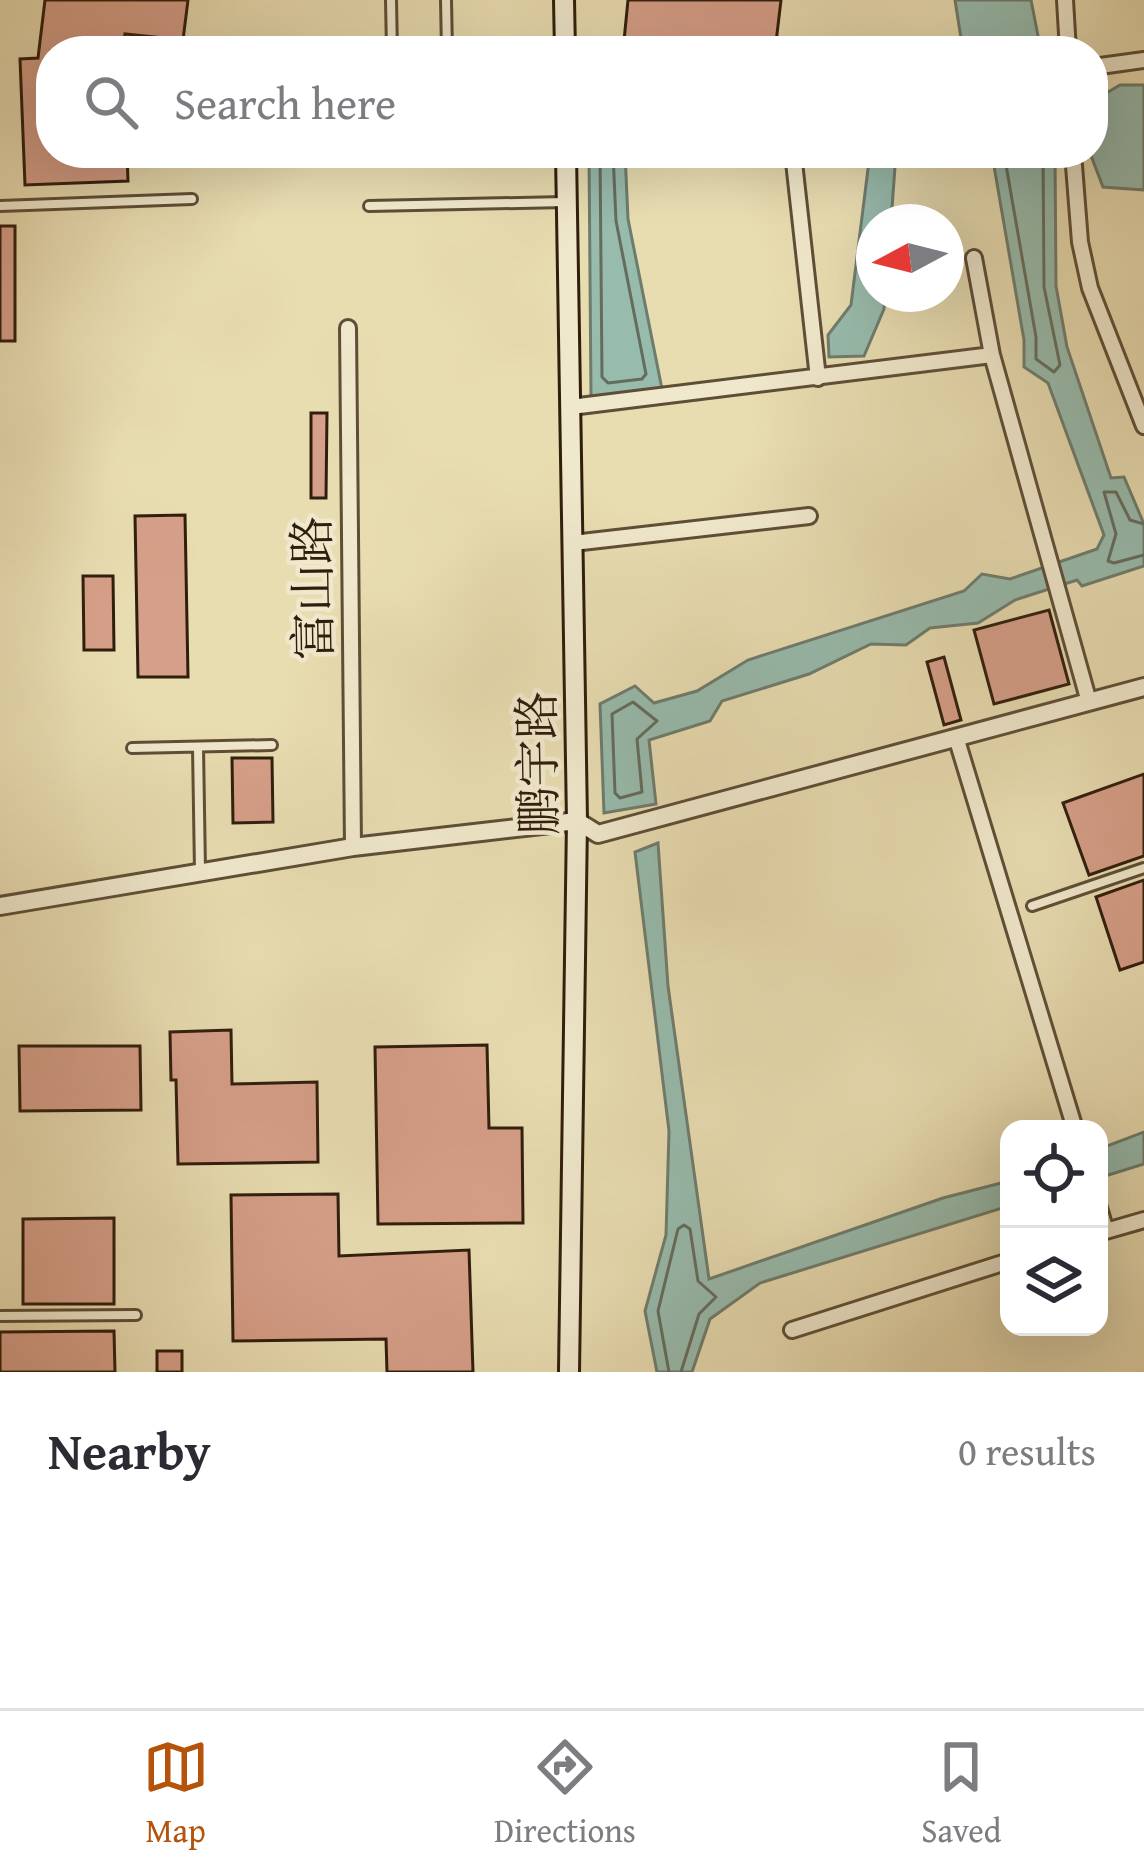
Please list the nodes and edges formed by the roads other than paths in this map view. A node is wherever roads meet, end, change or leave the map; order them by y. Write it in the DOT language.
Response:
graph roads {
  1 [pos="391,0"];
  2 [pos="446,0"];
  3 [pos="564,0"];
  4 [pos="1065,0"];
  5 [pos="392,36"];
  6 [pos="447,36"];
  7 [pos="565,36"];
  8 [pos="1067,36"];
  9 [pos="1144,60"];
  10 [pos="1108,66"];
  11 [pos="566,168"];
  12 [pos="796,168"];
  13 [pos="1074,168"];
  14 [pos="192,199"];
  15 [pos="567,202"];
  16 [pos="0,206"];
  17 [pos="369,206"];
  18 [pos="974,258"];
  19 [pos="348,328"];
  20 [pos="992,355"];
  21 [pos="818,378"];
  22 [pos="571,406"];
  23 [pos="1144,427"];
  24 [pos="808,516"];
  25 [pos="573,543"];
  26 [pos="1144,687"];
  27 [pos="1088,702"];
  28 [pos="956,737"];
  29 [pos="272,745"];
  30 [pos="198,747"];
  31 [pos="132,748"];
  32 [pos="577,821"];
  33 [pos="353,847"];
  34 [pos="1144,868"];
  35 [pos="200,872"];
  36 [pos="0,906"];
  37 [pos="1032,906"];
  38 [pos="1072,1120"];
  39 [pos="1144,1220"];
  40 [pos="1108,1230"];
  41 [pos="1000,1264"];
  42 [pos="136,1315"];
  43 [pos="0,1316"];
  44 [pos="792,1330"];
  45 [pos="569,1372"];
  1 -- 5 [label="lane"];
  2 -- 6 [label="lane"];
  3 -- 7 [label="main road"];
  4 -- 8 [label="street"];
  9 -- 10 [label="street"];
  11 -- 15 [label="main road, 鹏宇路"];
  12 -- 21 [label="street"];
  13 -- 23 [label="street"];
  14 -- 16 [label="lane"];
  15 -- 17 [label="lane"];
  15 -- 22 [label="main road, 鹏宇路"];
  18 -- 20 [label="street"];
  19 -- 33 [label="street, 富山路"];
  20 -- 21 [label="street"];
  20 -- 27 [label="street"];
  21 -- 22 [label="street"];
  22 -- 25 [label="main road, 鹏宇路"];
  24 -- 25 [label="street"];
  25 -- 32 [label="main road, 鹏宇路"];
  26 -- 27 [label="street"];
  27 -- 28 [label="street"];
  28 -- 32 [label="street"];
  28 -- 38 [label="street"];
  29 -- 30 [label="lane"];
  30 -- 31 [label="lane"];
  30 -- 35 [label="lane"];
  32 -- 33 [label="street"];
  32 -- 45 [label="main road, 鹏宇路"];
  33 -- 35 [label="street"];
  34 -- 37 [label="lane"];
  35 -- 36 [label="street"];
  39 -- 40 [label="street"];
  41 -- 44 [label="street"];
  42 -- 43 [label="lane"];
}
